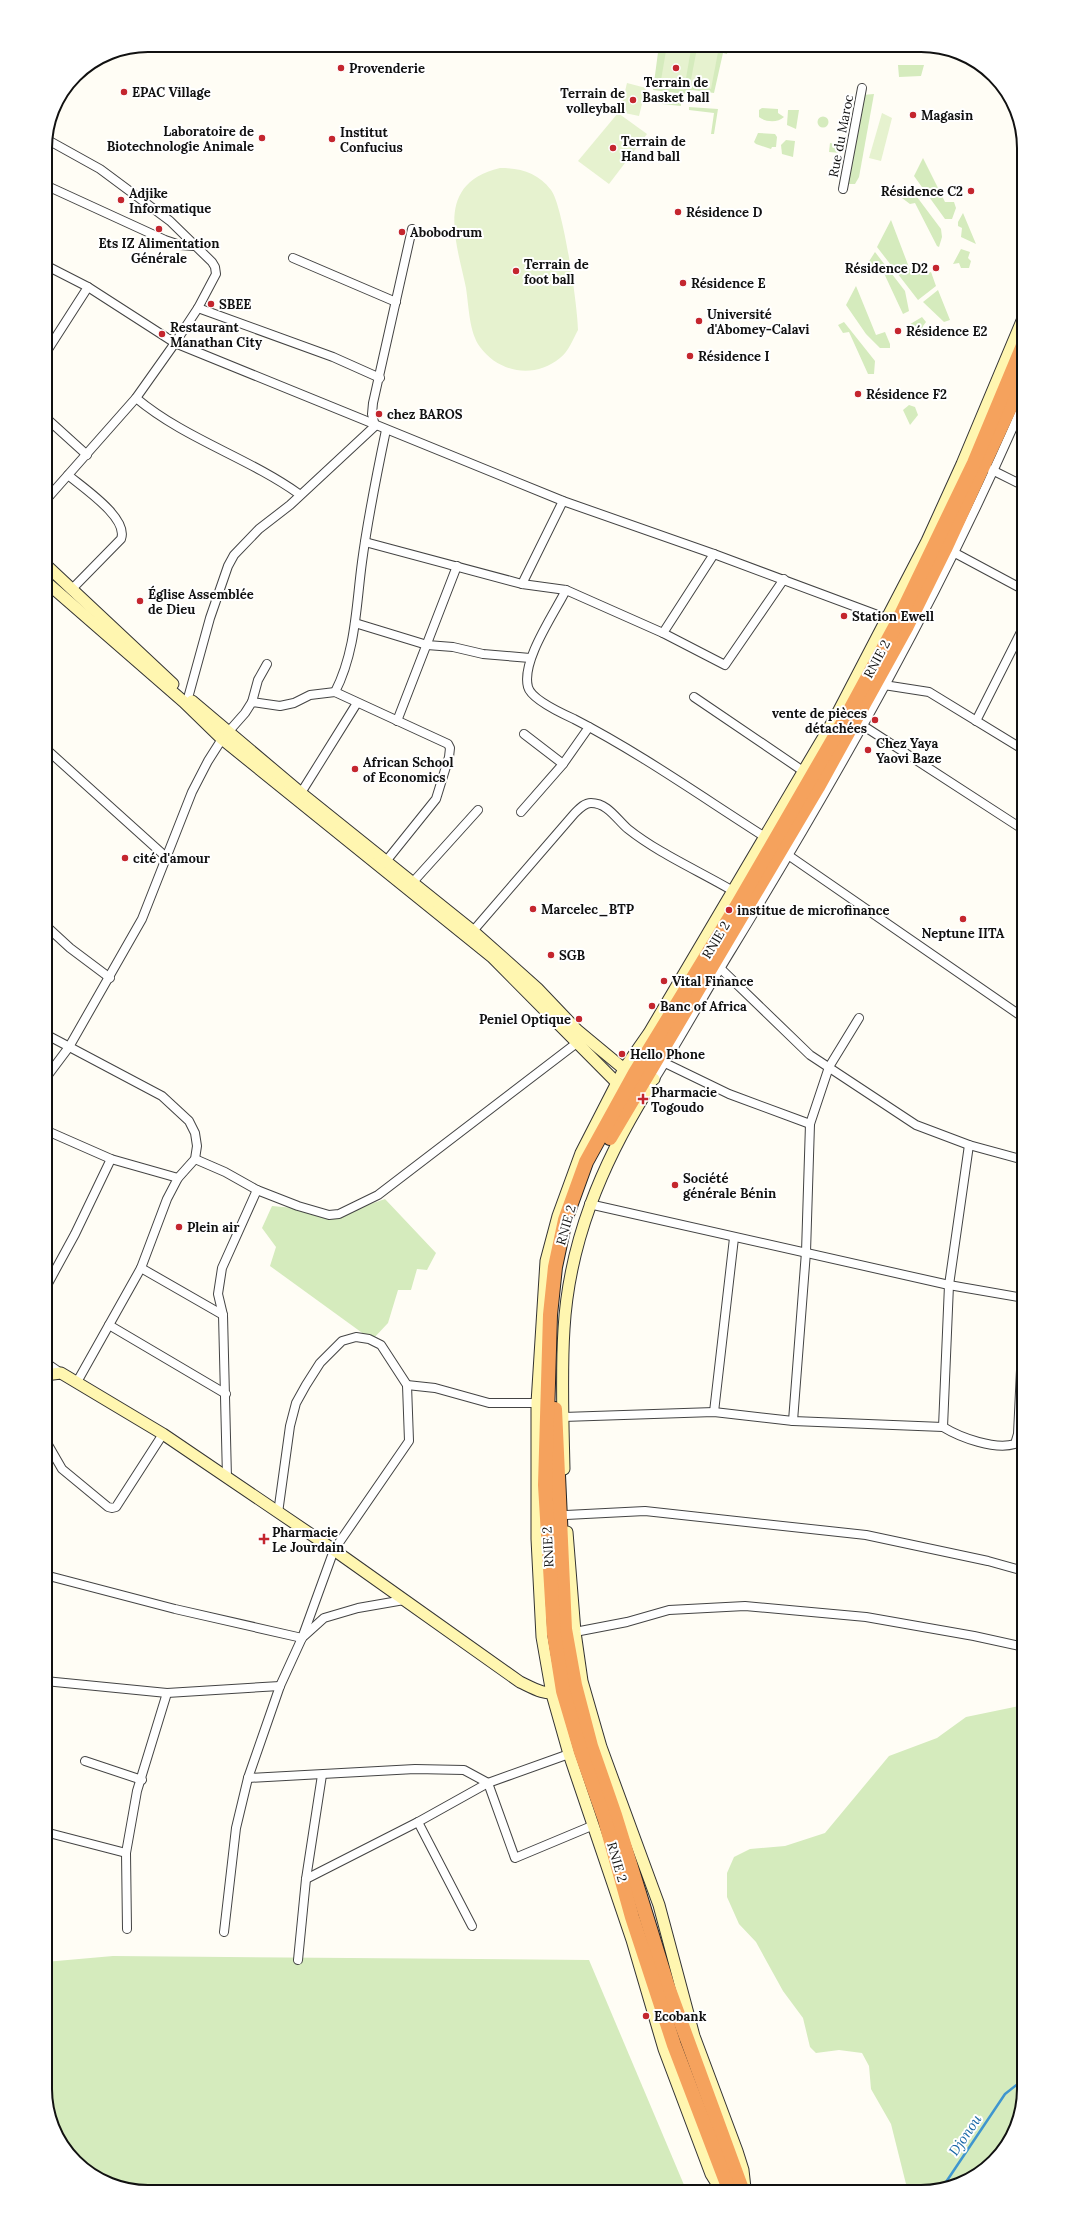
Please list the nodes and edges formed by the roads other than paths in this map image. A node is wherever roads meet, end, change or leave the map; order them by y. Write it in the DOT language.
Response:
graph roads {
  1 [pos="862,88"];
  2 [pos="52,142"];
  3 [pos="52,188"];
  4 [pos="843,189"];
  5 [pos="412,229"];
  6 [pos="194,246"];
  7 [pos="293,258"];
  8 [pos="52,269"];
  9 [pos="88,287"];
  10 [pos="396,302"];
  11 [pos="198,308"];
  12 [pos="1017,333"];
  13 [pos="52,343"];
  14 [pos="175,343"];
  15 [pos="1017,360"];
  16 [pos="380,378"];
  17 [pos="1017,392"];
  18 [pos="136,398"];
  19 [pos="1017,417"];
  20 [pos="52,423"];
  21 [pos="375,426"];
  22 [pos="386,430"];
  23 [pos="86,455"];
  24 [pos="992,470"];
  25 [pos="68,476"];
  26 [pos="1017,482"];
  27 [pos="52,493"];
  28 [pos="299,494"];
  29 [pos="563,501"];
  30 [pos="365,542"];
  31 [pos="955,553"];
  32 [pos="714,554"];
  33 [pos="457,566"];
  34 [pos="52,571"];
  35 [pos="784,579"];
  36 [pos="522,584"];
  37 [pos="1017,586"];
  38 [pos="52,587"];
  39 [pos="72,590"];
  40 [pos="566,590"];
  41 [pos="892,620"];
  42 [pos="355,623"];
  43 [pos="663,633"];
  44 [pos="1017,640"];
  45 [pos="427,645"];
  46 [pos="128,648"];
  47 [pos="530,658"];
  48 [pos="267,664"];
  49 [pos="884,685"];
  50 [pos="335,692"];
  51 [pos="694,697"];
  52 [pos="188,698"];
  53 [pos="252,702"];
  54 [pos="357,703"];
  55 [pos="397,721"];
  56 [pos="976,721"];
  57 [pos="859,723"];
  58 [pos="589,727"];
  59 [pos="524,734"];
  60 [pos="226,736"];
  61 [pos="1017,746"];
  62 [pos="52,754"];
  63 [pos="563,764"];
  64 [pos="803,771"];
  65 [pos="299,797"];
  66 [pos="478,810"];
  67 [pos="521,812"];
  68 [pos="1017,825"];
  69 [pos="765,837"];
  70 [pos="788,855"];
  71 [pos="166,856"];
  72 [pos="383,864"];
  73 [pos="413,882"];
  74 [pos="733,891"];
  75 [pos="52,931"];
  76 [pos="473,931"];
  77 [pos="720,968"];
  78 [pos="110,978"];
  79 [pos="1017,1013"];
  80 [pos="859,1018"];
  81 [pos="52,1038"];
  82 [pos="578,1042"];
  83 [pos="70,1048"];
  84 [pos="665,1063"];
  85 [pos="829,1067"];
  86 [pos="52,1070"];
  87 [pos="636,1081"];
  88 [pos="810,1124"];
  89 [pos="52,1133"];
  90 [pos="969,1145"];
  91 [pos="1017,1158"];
  92 [pos="111,1159"];
  93 [pos="195,1159"];
  94 [pos="178,1178"];
  95 [pos="257,1190"];
  96 [pos="589,1204"];
  97 [pos="734,1238"];
  98 [pos="806,1252"];
  99 [pos="141,1268"];
  100 [pos="52,1276"];
  101 [pos="949,1285"];
  102 [pos="1017,1297"];
  103 [pos="223,1315"];
  104 [pos="109,1324"];
  105 [pos="52,1367"];
  106 [pos="61,1373"];
  107 [pos="52,1374"];
  108 [pos="77,1382"];
  109 [pos="407,1385"];
  110 [pos="226,1394"];
  111 [pos="537,1402"];
  112 [pos="714,1412"];
  113 [pos="563,1417"];
  114 [pos="793,1421"];
  115 [pos="943,1427"];
  116 [pos="163,1434"];
  117 [pos="1017,1437"];
  118 [pos="52,1454"];
  119 [pos="227,1478"];
  120 [pos="278,1513"];
  121 [pos="566,1515"];
  122 [pos="334,1550"];
  123 [pos="1017,1569"];
  124 [pos="52,1577"];
  125 [pos="404,1600"];
  126 [pos="575,1632"];
  127 [pos="302,1638"];
  128 [pos="1017,1646"];
  129 [pos="52,1682"];
  130 [pos="280,1686"];
  131 [pos="563,1690"];
  132 [pos="167,1693"];
  133 [pos="569,1754"];
  134 [pos="85,1761"];
  135 [pos="322,1775"];
  136 [pos="248,1778"];
  137 [pos="142,1780"];
  138 [pos="488,1783"];
  139 [pos="418,1822"];
  140 [pos="594,1825"];
  141 [pos="52,1834"];
  142 [pos="126,1853"];
  143 [pos="306,1879"];
  144 [pos="472,1926"];
  145 [pos="127,1929"];
  146 [pos="224,1932"];
  147 [pos="298,1960"];
  148 [pos="719,2185"];
  149 [pos="727,2185"];
  150 [pos="741,2185"];
  151 [pos="743,2185"];
  1 -- 4 [label="street, Rue du Maroc"];
  2 -- 6 [label="street"];
  3 -- 6 [label="street"];
  5 -- 10 [label="street"];
  6 -- 11 [label="street"];
  7 -- 10 [label="street"];
  8 -- 9 [label="street"];
  9 -- 13 [label="street"];
  9 -- 14 [label="street"];
  10 -- 16 [label="street"];
  11 -- 14 [label="street"];
  11 -- 16 [label="street"];
  12 -- 41 [label="street"];
  14 -- 18 [label="street"];
  14 -- 21 [label="street"];
  15 -- 41 [label="highway, RNIE 2 / RNIE 2"];
  16 -- 21 [label="street"];
  17 -- 57 [label="highway, RNIE 2 / RNIE 2"];
  18 -- 23 [label="street"];
  18 -- 28 [label="street"];
  19 -- 24 [label="street"];
  20 -- 23 [label="street"];
  21 -- 22 [label="street"];
  21 -- 28 [label="street"];
  22 -- 29 [label="street"];
  22 -- 30 [label="street"];
  23 -- 25 [label="street"];
  24 -- 26 [label="street"];
  24 -- 31 [label="street"];
  25 -- 27 [label="street"];
  25 -- 39 [label="street"];
  28 -- 52 [label="street"];
  29 -- 32 [label="street"];
  29 -- 36 [label="street"];
  30 -- 33 [label="street"];
  30 -- 42 [label="street"];
  31 -- 37 [label="street"];
  31 -- 49 [label="street"];
  32 -- 35 [label="street"];
  32 -- 43 [label="street"];
  33 -- 36 [label="street"];
  33 -- 45 [label="street"];
  34 -- 39 [label="street"];
  35 -- 41 [label="street"];
  35 -- 43 [label="street"];
  36 -- 40 [label="street"];
  38 -- 46 [label="street"];
  39 -- 46 [label="street"];
  40 -- 43 [label="street"];
  40 -- 47 [label="street"];
  41 -- 64 [label="street"];
  41 -- 87 [label="highway, RNIE 2 / RNIE 2"];
  42 -- 45 [label="street"];
  42 -- 50 [label="street"];
  44 -- 56 [label="street"];
  45 -- 47 [label="street"];
  45 -- 55 [label="street"];
  46 -- 52 [label="street"];
  46 -- 60 [label="street"];
  47 -- 58 [label="street"];
  48 -- 53 [label="street"];
  49 -- 56 [label="street"];
  49 -- 57 [label="street"];
  50 -- 53 [label="street"];
  50 -- 54 [label="street"];
  51 -- 64 [label="street"];
  52 -- 60 [label="street"];
  53 -- 60 [label="street"];
  54 -- 55 [label="street"];
  54 -- 65 [label="street"];
  55 -- 72 [label="street"];
  56 -- 61 [label="street"];
  57 -- 68 [label="street"];
  57 -- 70 [label="street"];
  57 -- 87 [label="highway, RNIE 2 / RNIE 2"];
  58 -- 63 [label="street"];
  58 -- 69 [label="street"];
  59 -- 63 [label="street"];
  60 -- 65 [label="street"];
  60 -- 71 [label="street"];
  62 -- 71 [label="street"];
  63 -- 67 [label="street"];
  64 -- 69 [label="street"];
  65 -- 72 [label="street"];
  66 -- 73 [label="street"];
  69 -- 74 [label="street"];
  70 -- 77 [label="street"];
  70 -- 79 [label="street"];
  71 -- 78 [label="street"];
  72 -- 73 [label="street"];
  72 -- 82 [label="street"];
  73 -- 76 [label="street"];
  74 -- 76 [label="street"];
  74 -- 87 [label="street"];
  75 -- 78 [label="street"];
  76 -- 87 [label="street"];
  77 -- 84 [label="street"];
  77 -- 85 [label="street"];
  78 -- 83 [label="street"];
  80 -- 85 [label="street"];
  81 -- 83 [label="street"];
  82 -- 87 [label="street"];
  82 -- 95 [label="street"];
  83 -- 86 [label="street"];
  83 -- 93 [label="street"];
  84 -- 87 [label="street"];
  84 -- 88 [label="street"];
  85 -- 88 [label="street"];
  85 -- 90 [label="street"];
  87 -- 96 [label="street"];
  87 -- 111 [label="street"];
  87 -- 131 [label="highway, RNIE 2 / RNIE 2"];
  88 -- 98 [label="street"];
  89 -- 92 [label="street"];
  90 -- 91 [label="street"];
  90 -- 101 [label="street"];
  92 -- 94 [label="street"];
  92 -- 100 [label="street"];
  93 -- 94 [label="street"];
  93 -- 95 [label="street"];
  94 -- 99 [label="street"];
  95 -- 103 [label="street"];
  96 -- 97 [label="street"];
  96 -- 113 [label="street"];
  97 -- 98 [label="street"];
  97 -- 112 [label="street"];
  98 -- 101 [label="street"];
  98 -- 114 [label="street"];
  99 -- 103 [label="street"];
  99 -- 104 [label="street"];
  101 -- 102 [label="street"];
  101 -- 115 [label="street"];
  103 -- 110 [label="street"];
  104 -- 108 [label="street"];
  104 -- 110 [label="street"];
  105 -- 106 [label="street"];
  106 -- 107 [label="street"];
  106 -- 108 [label="street"];
  108 -- 116 [label="street"];
  109 -- 111 [label="street"];
  109 -- 120 [label="street"];
  109 -- 122 [label="street"];
  110 -- 119 [label="street"];
  111 -- 131 [label="street"];
  112 -- 113 [label="street"];
  112 -- 114 [label="street"];
  113 -- 121 [label="street"];
  114 -- 115 [label="street"];
  115 -- 117 [label="street"];
  116 -- 118 [label="street"];
  116 -- 119 [label="street"];
  119 -- 120 [label="street"];
  120 -- 122 [label="street"];
  121 -- 123 [label="street"];
  121 -- 126 [label="street"];
  122 -- 125 [label="street"];
  122 -- 127 [label="street"];
  124 -- 127 [label="street"];
  125 -- 127 [label="street"];
  125 -- 131 [label="street"];
  126 -- 128 [label="street"];
  126 -- 151 [label="street"];
  127 -- 130 [label="street"];
  129 -- 132 [label="street"];
  130 -- 132 [label="street"];
  130 -- 136 [label="street"];
  131 -- 133 [label="street"];
  131 -- 149 [label="highway, RNIE 2 / RNIE 2"];
  131 -- 150 [label="highway, RNIE 2 / RNIE 2"];
  132 -- 137 [label="street"];
  133 -- 138 [label="street"];
  133 -- 140 [label="street"];
  134 -- 137 [label="street"];
  135 -- 136 [label="street"];
  135 -- 138 [label="street"];
  135 -- 143 [label="street"];
  136 -- 146 [label="street"];
  137 -- 142 [label="street"];
  138 -- 139 [label="street"];
  138 -- 140 [label="street"];
  139 -- 143 [label="street"];
  139 -- 144 [label="street"];
  140 -- 148 [label="street"];
  141 -- 142 [label="street"];
  142 -- 145 [label="street"];
  143 -- 147 [label="street"];
}
